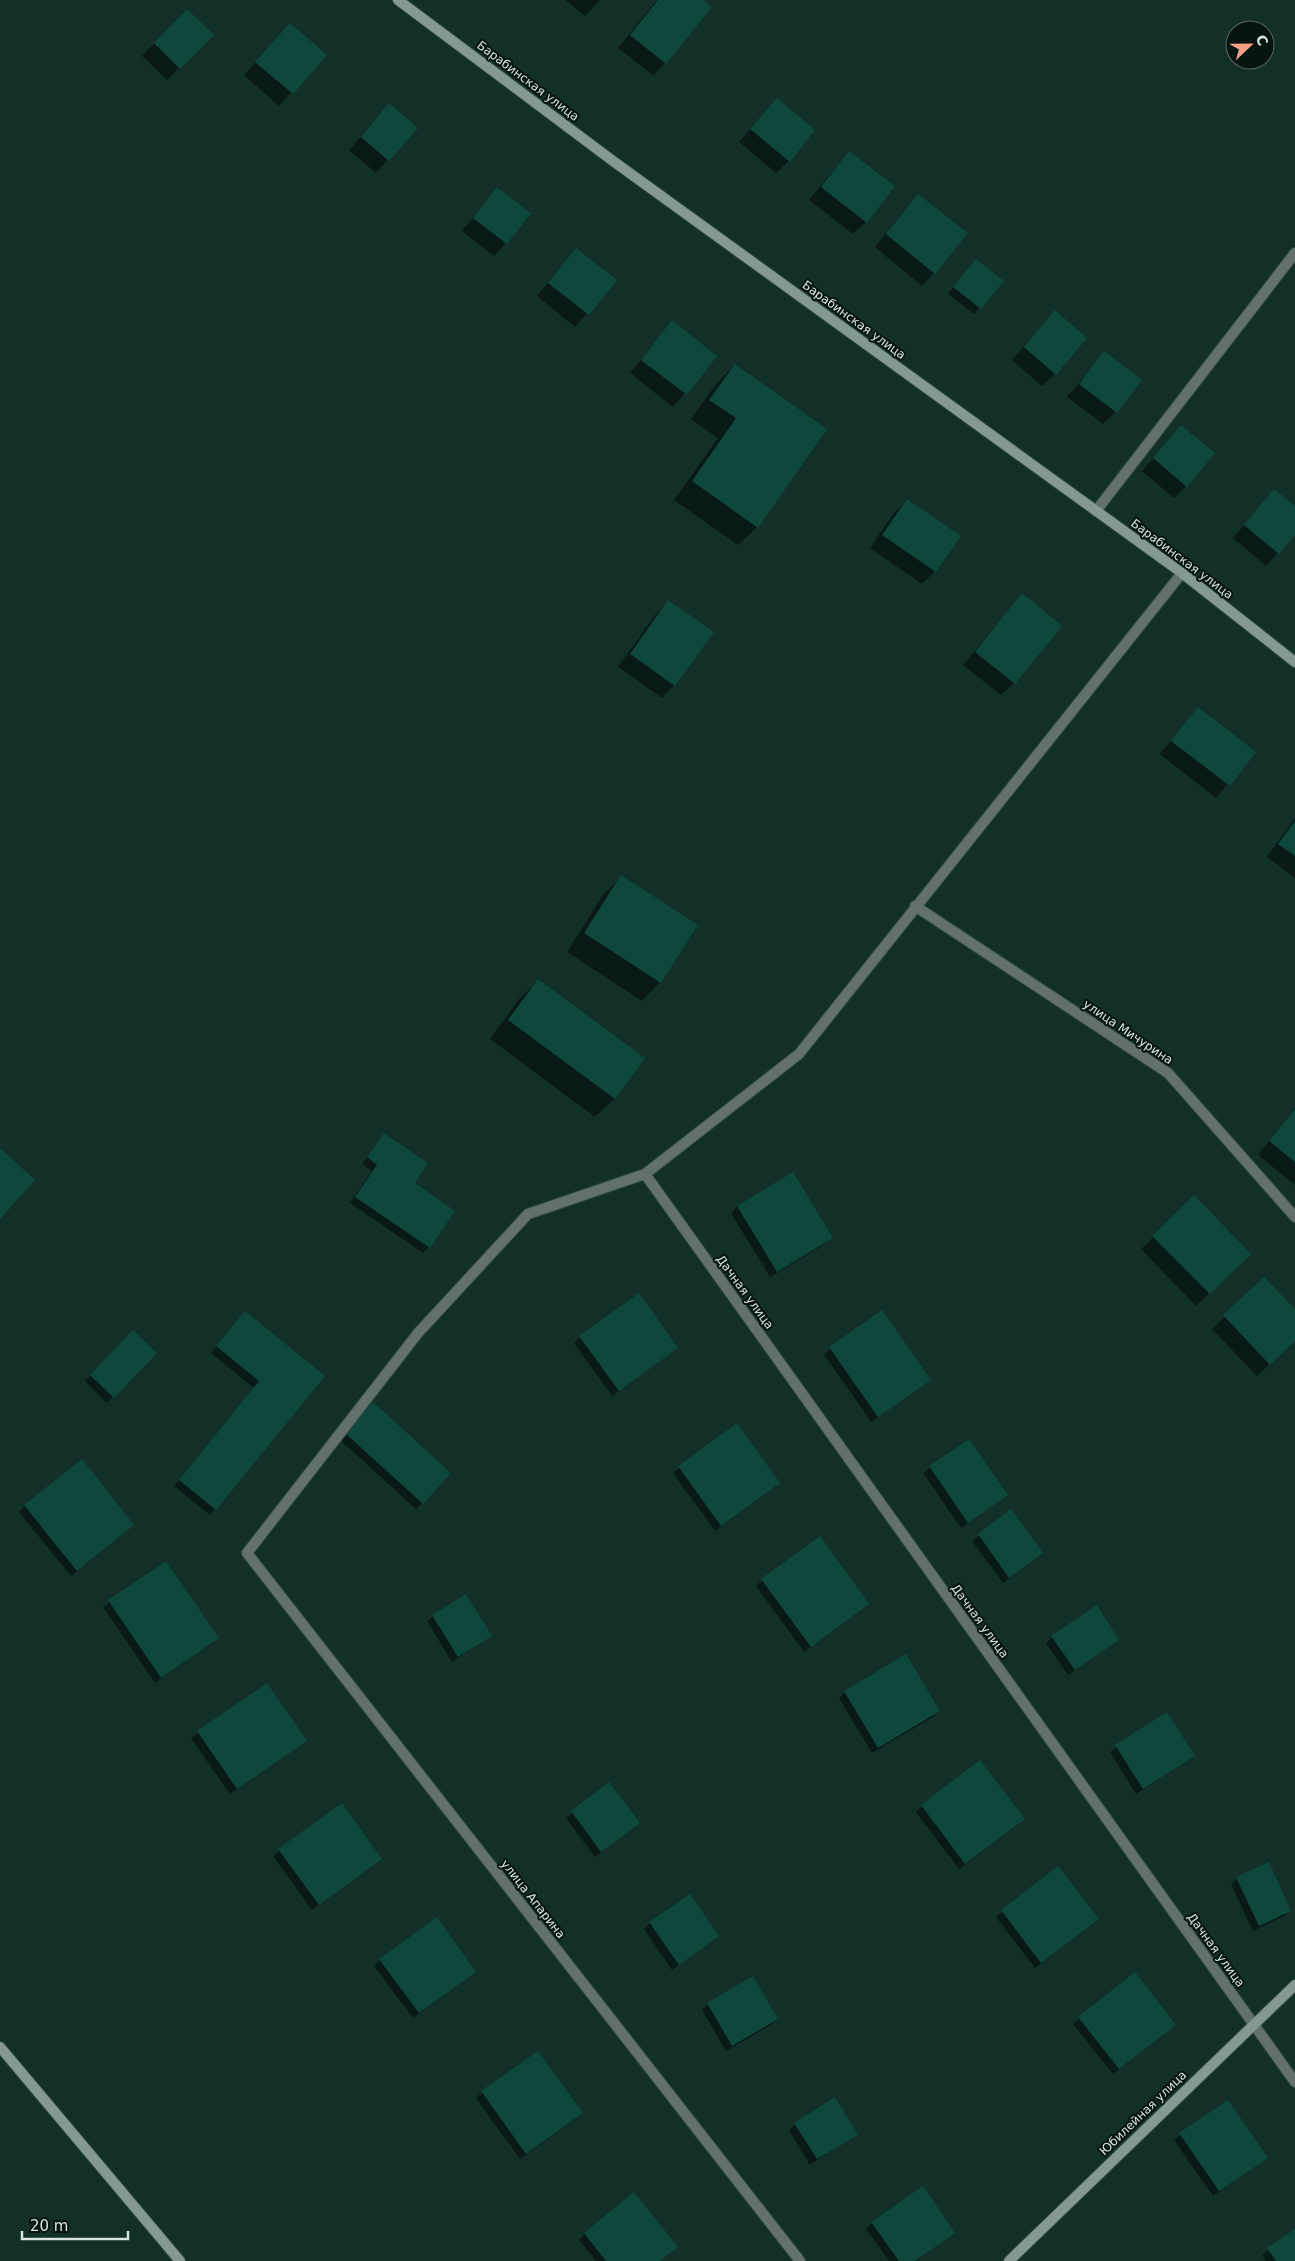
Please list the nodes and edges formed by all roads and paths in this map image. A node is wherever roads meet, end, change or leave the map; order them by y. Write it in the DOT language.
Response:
graph roads {
  1 [pos="398,0"];
  2 [pos="1295,253"];
  3 [pos="1096,511"];
  4 [pos="1182,573"];
  5 [pos="1295,662"];
  6 [pos="916,906"];
  7 [pos="645,1174"];
  8 [pos="1295,1217"];
  9 [pos="1295,1985"];
  10 [pos="1253,2024"];
  11 [pos="0,2047"];
  12 [pos="1295,2082"];
  13 [pos="180,2261"];
  14 [pos="800,2261"];
  15 [pos="1009,2261"];
  1 -- 3 [label="street, Барабинская улица"];
  2 -- 3 [label="street"];
  3 -- 4 [label="street, Барабинская улица"];
  4 -- 5 [label="street, Барабинская улица"];
  4 -- 6 [label="street"];
  6 -- 7 [label="street"];
  6 -- 8 [label="street, улица Мичурина"];
  7 -- 10 [label="street, Дачная улица"];
  7 -- 14 [label="street, улица Апарина"];
  9 -- 10 [label="street, Юбилейная улица"];
  10 -- 12 [label="street, Дачная улица"];
  10 -- 15 [label="street, Юбилейная улица"];
  11 -- 13 [label="street"];
}
